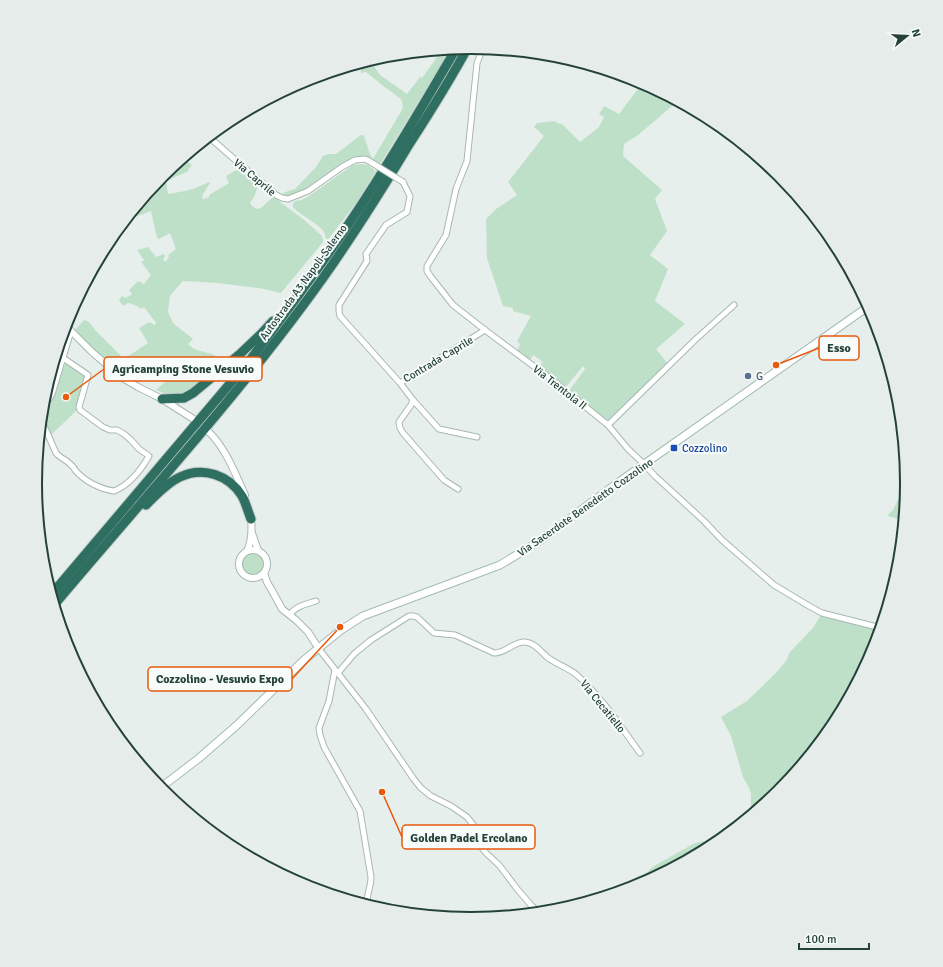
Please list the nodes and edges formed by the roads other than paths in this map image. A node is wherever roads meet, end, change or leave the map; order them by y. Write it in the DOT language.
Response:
graph roads {
  1 [pos="464,54"];
  2 [pos="480,54"];
  3 [pos="452,55"];
  4 [pos="213,141"];
  5 [pos="403,182"];
  6 [pos="326,257"];
  7 [pos="734,305"];
  8 [pos="864,310"];
  9 [pos="485,330"];
  10 [pos="71,331"];
  11 [pos="63,358"];
  12 [pos="400,383"];
  13 [pos="51,395"];
  14 [pos="162,399"];
  15 [pos="413,400"];
  16 [pos="192,418"];
  17 [pos="608,425"];
  18 [pos="46,430"];
  19 [pos="209,432"];
  20 [pos="477,437"];
  21 [pos="644,464"];
  22 [pos="458,489"];
  23 [pos="251,519"];
  24 [pos="252,529"];
  25 [pos="258,550"];
  26 [pos="101,551"];
  27 [pos="247,551"];
  28 [pos="264,573"];
  29 [pos="257,578"];
  30 [pos="267,582"];
  31 [pos="55,589"];
  32 [pos="58,600"];
  33 [pos="316,601"];
  34 [pos="290,615"];
  35 [pos="876,627"];
  36 [pos="319,649"];
  37 [pos="336,672"];
  38 [pos="640,753"];
  39 [pos="165,784"];
  40 [pos="368,900"];
  41 [pos="534,908"];
  1 -- 26 [label="highway, Autostrada A3 Napoli-Salerno"];
  2 -- 9 [label="street, Via Trentola II"];
  3 -- 6 [label="highway, Autostrada A3 Napoli-Salerno"];
  4 -- 5 [label="street, Via Caprile, bridge"];
  5 -- 12 [label="street, Contrada Caprile"];
  6 -- 14 [label="highway"];
  6 -- 31 [label="highway, Autostrada A3 Napoli-Salerno"];
  7 -- 17 [label="street"];
  8 -- 21 [label="main road, Via Sacerdote Benedetto Cozzolino"];
  9 -- 12 [label="street, Contrada Caprile"];
  9 -- 17 [label="street, Via Trentola II"];
  10 -- 11 [label="street"];
  10 -- 14 [label="street"];
  11 -- 13 [label="street"];
  11 -- 18 [label="street"];
  12 -- 15 [label="street"];
  14 -- 16 [label="street"];
  15 -- 20 [label="street"];
  15 -- 22 [label="street"];
  17 -- 21 [label="street, Via Trentola II"];
  19 -- 23 [label="street"];
  21 -- 35 [label="street, Via Trentola II"];
  21 -- 36 [label="main road, Via Sacerdote Benedetto Cozzolino"];
  23 -- 24 [label="street"];
  23 -- 26 [label="highway"];
  24 -- 25 [label="street"];
  24 -- 27 [label="street"];
  25 -- 27 [label="street"];
  25 -- 28 [label="street"];
  26 -- 32 [label="highway, Autostrada A3 Napoli-Salerno"];
  27 -- 29 [label="street"];
  28 -- 29 [label="street"];
  28 -- 30 [label="street"];
  29 -- 30 [label="street"];
  30 -- 34 [label="street"];
  33 -- 34 [label="street"];
  34 -- 36 [label="street"];
  36 -- 37 [label="street"];
  36 -- 39 [label="main road, Via Sacerdote Benedetto Cozzolino"];
  37 -- 38 [label="street, Via Cecatiello"];
  37 -- 40 [label="street"];
  37 -- 41 [label="street"];
}
